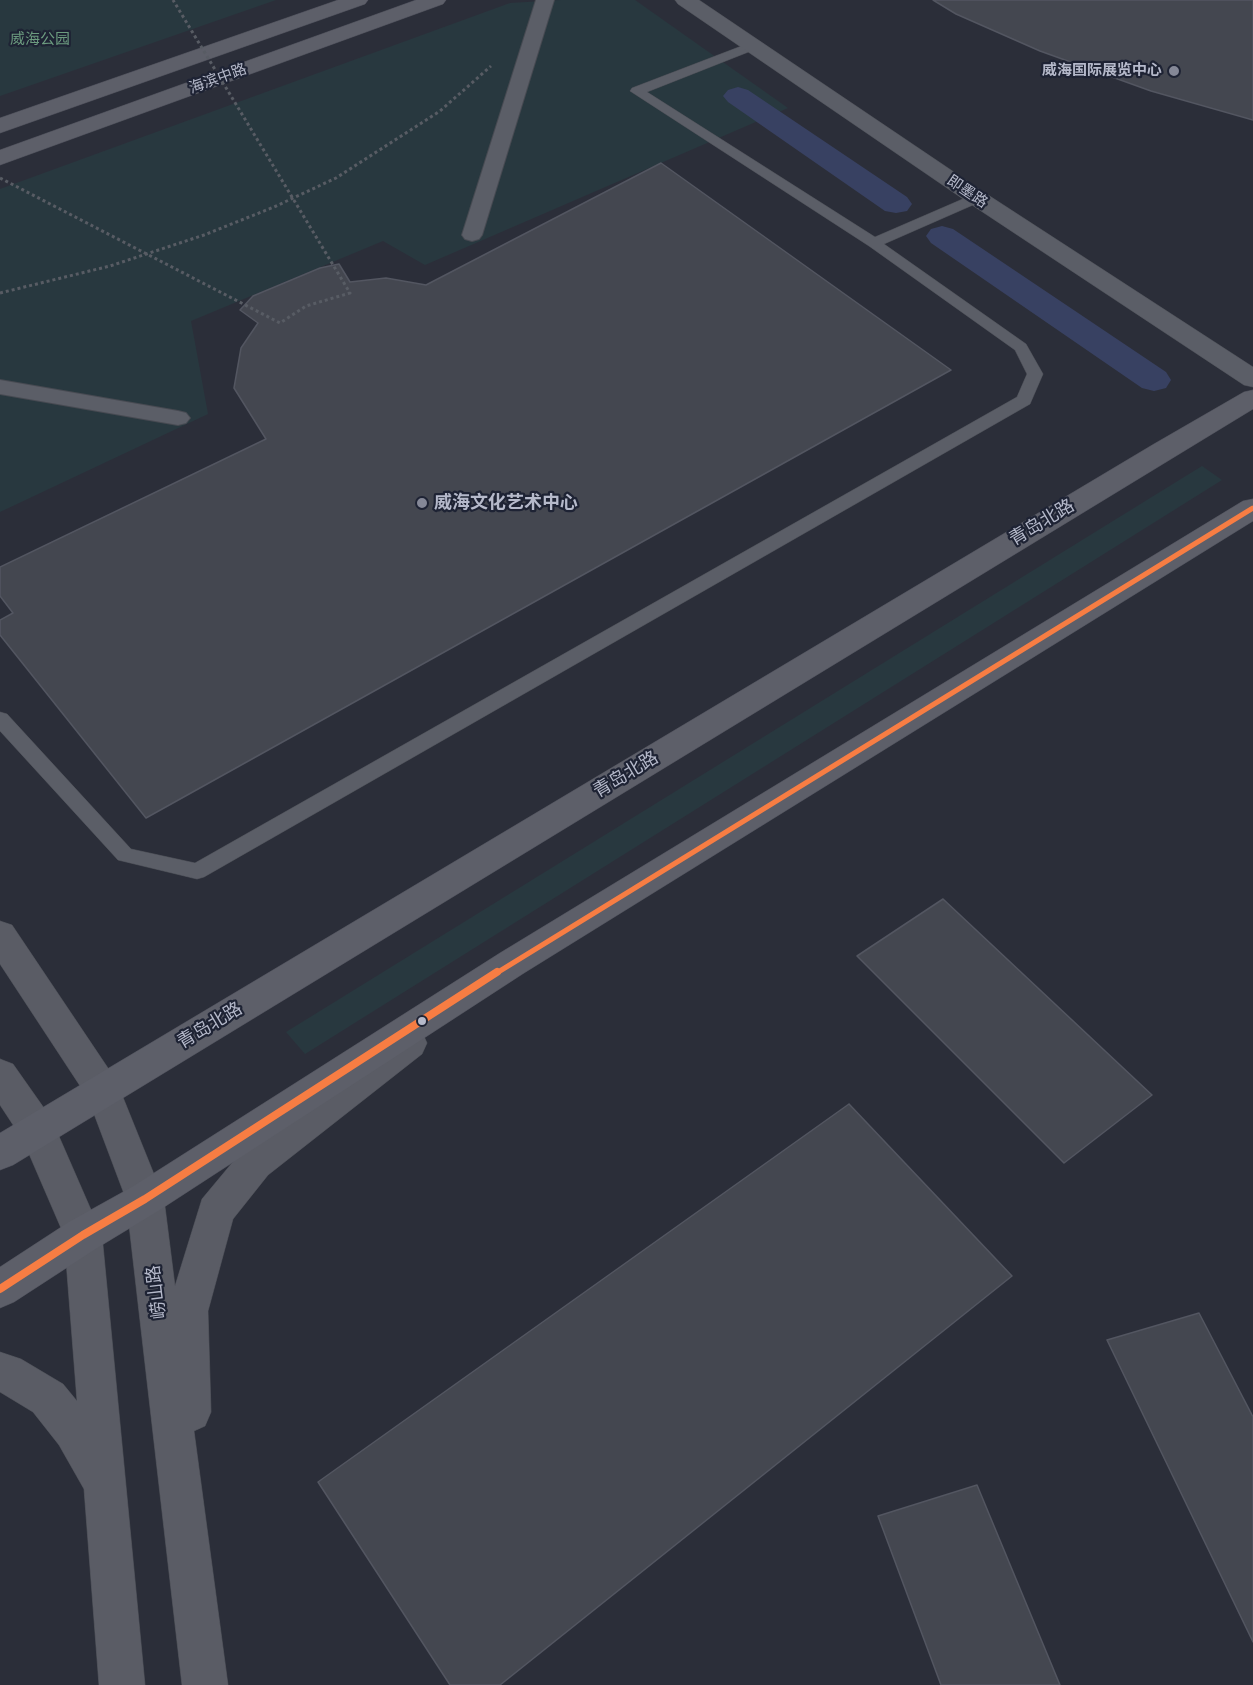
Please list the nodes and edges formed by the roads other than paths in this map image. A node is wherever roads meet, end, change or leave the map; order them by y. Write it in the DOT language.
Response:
graph roads {
  1 [pos="358,0"];
  2 [pos="436,0"];
  3 [pos="545,0"];
  4 [pos="685,0"];
  5 [pos="752,46"];
  6 [pos="0,126"];
  7 [pos="0,158"];
  8 [pos="976,198"];
  9 [pos="472,235"];
  10 [pos="874,243"];
  11 [pos="1253,379"];
  12 [pos="0,387"];
  13 [pos="1253,398"];
  14 [pos="178,418"];
  15 [pos="1253,508"];
  16 [pos="0,719"];
  17 [pos="0,935"];
  18 [pos="513,963"];
  19 [pos="0,1075"];
  20 [pos="103,1091"];
  21 [pos="38,1130"];
  22 [pos="0,1153"];
  23 [pos="145,1198"];
  24 [pos="83,1235"];
  25 [pos="0,1289"];
  26 [pos="0,1372"];
  27 [pos="105,1486"];
  28 [pos="194,1608"];
  29 [pos="123,1685"];
  30 [pos="205,1685"];
  1 -- 6 [label="main road, 海滨中路"];
  2 -- 7 [label="main road, 海滨中路"];
  3 -- 9 [label="street"];
  4 -- 5 [label="street, 即墨路"];
  5 -- 8 [label="street, 即墨路"];
  5 -- 10 [label="lane"];
  8 -- 10 [label="lane"];
  8 -- 11 [label="street, 即墨路"];
  10 -- 16 [label="lane"];
  12 -- 14 [label="street"];
  13 -- 20 [label="main road, 青岛北路"];
  15 -- 18 [label="main road"];
  17 -- 20 [label="main road, 崂山路"];
  18 -- 23 [label="main road"];
  18 -- 28 [label="main road"];
  19 -- 21 [label="main road"];
  20 -- 21 [label="main road, 青岛北路"];
  20 -- 23 [label="main road, 崂山路"];
  21 -- 22 [label="main road, 青岛北路"];
  21 -- 24 [label="main road"];
  23 -- 24 [label="main road"];
  23 -- 28 [label="main road, 崂山路"];
  24 -- 25 [label="main road"];
  24 -- 27 [label="main road"];
  26 -- 27 [label="main road"];
  27 -- 29 [label="main road"];
  28 -- 30 [label="main road, 崂山路"];
}
